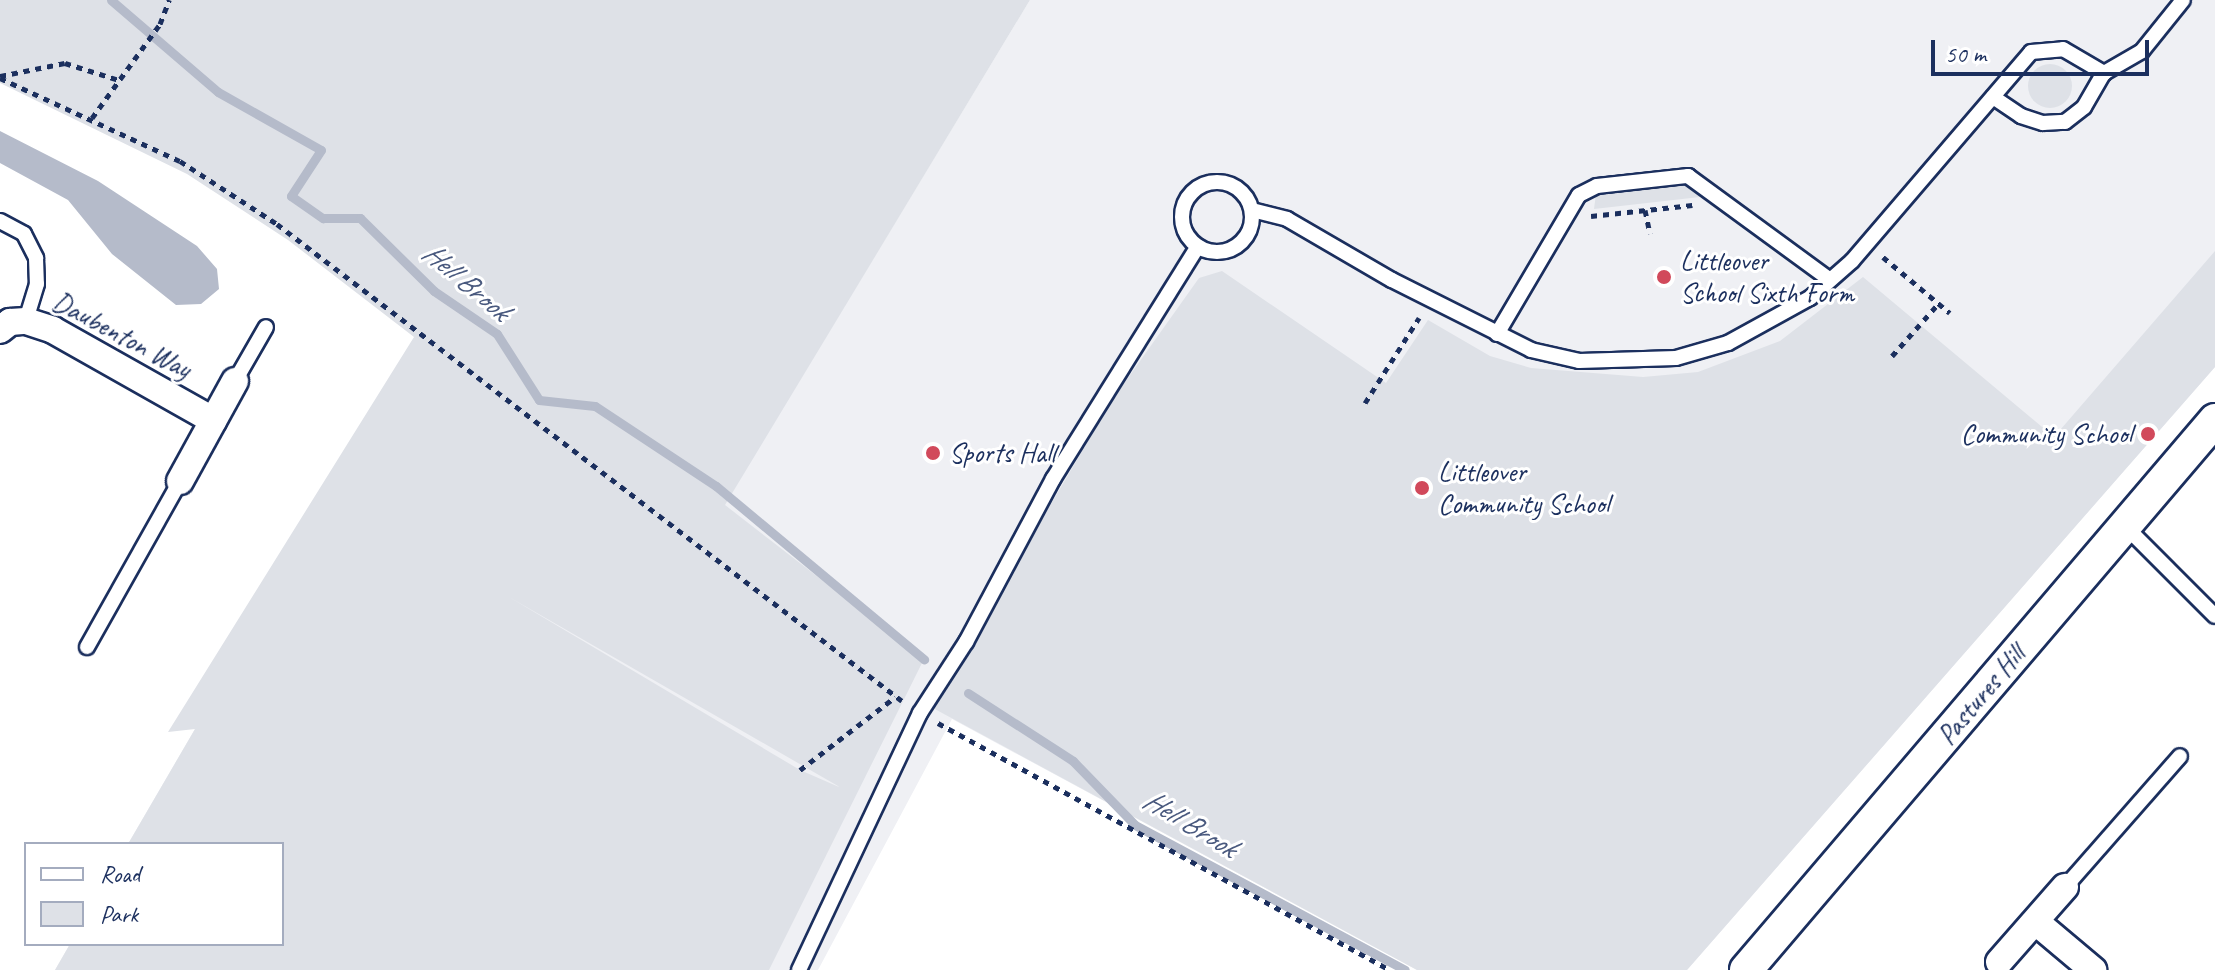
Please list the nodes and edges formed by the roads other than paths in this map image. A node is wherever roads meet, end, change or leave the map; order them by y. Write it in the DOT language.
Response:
graph roads {
  1 [pos="2183,0"];
  2 [pos="2104,73"];
  3 [pos="1993,97"];
  4 [pos="1252,210"];
  5 [pos="0,221"];
  6 [pos="1198,246"];
  7 [pos="1830,280"];
  8 [pos="26,321"];
  9 [pos="266,327"];
  10 [pos="0,330"];
  11 [pos="1497,334"];
  12 [pos="235,381"];
  13 [pos="213,420"];
  14 [pos="2211,432"];
  15 [pos="180,481"];
  16 [pos="2125,526"];
  17 [pos="2215,616"];
  18 [pos="87,647"];
  19 [pos="2180,756"];
  20 [pos="2065,887"];
  21 [pos="2036,922"];
  22 [pos="1996,966"];
  23 [pos="799,970"];
  24 [pos="1746,970"];
  25 [pos="2093,970"];
  1 -- 2 [label="lane"];
  2 -- 3 [label="lane"];
  2 -- 3 [label="lane"];
  3 -- 7 [label="lane"];
  4 -- 6 [label="lane"];
  4 -- 6 [label="lane"];
  4 -- 11 [label="lane"];
  5 -- 8 [label="lane"];
  6 -- 23 [label="lane"];
  7 -- 11 [label="lane"];
  7 -- 11 [label="lane"];
  8 -- 10 [label="street, Daubenton Way"];
  8 -- 13 [label="street, Daubenton Way"];
  9 -- 12 [label="lane"];
  12 -- 13 [label="street"];
  13 -- 15 [label="street"];
  14 -- 16 [label="street, Pastures Hill"];
  15 -- 18 [label="lane"];
  16 -- 17 [label="lane"];
  16 -- 24 [label="street, Pastures Hill"];
  19 -- 20 [label="lane"];
  20 -- 21 [label="street"];
  21 -- 22 [label="street"];
  21 -- 25 [label="street"];
}
